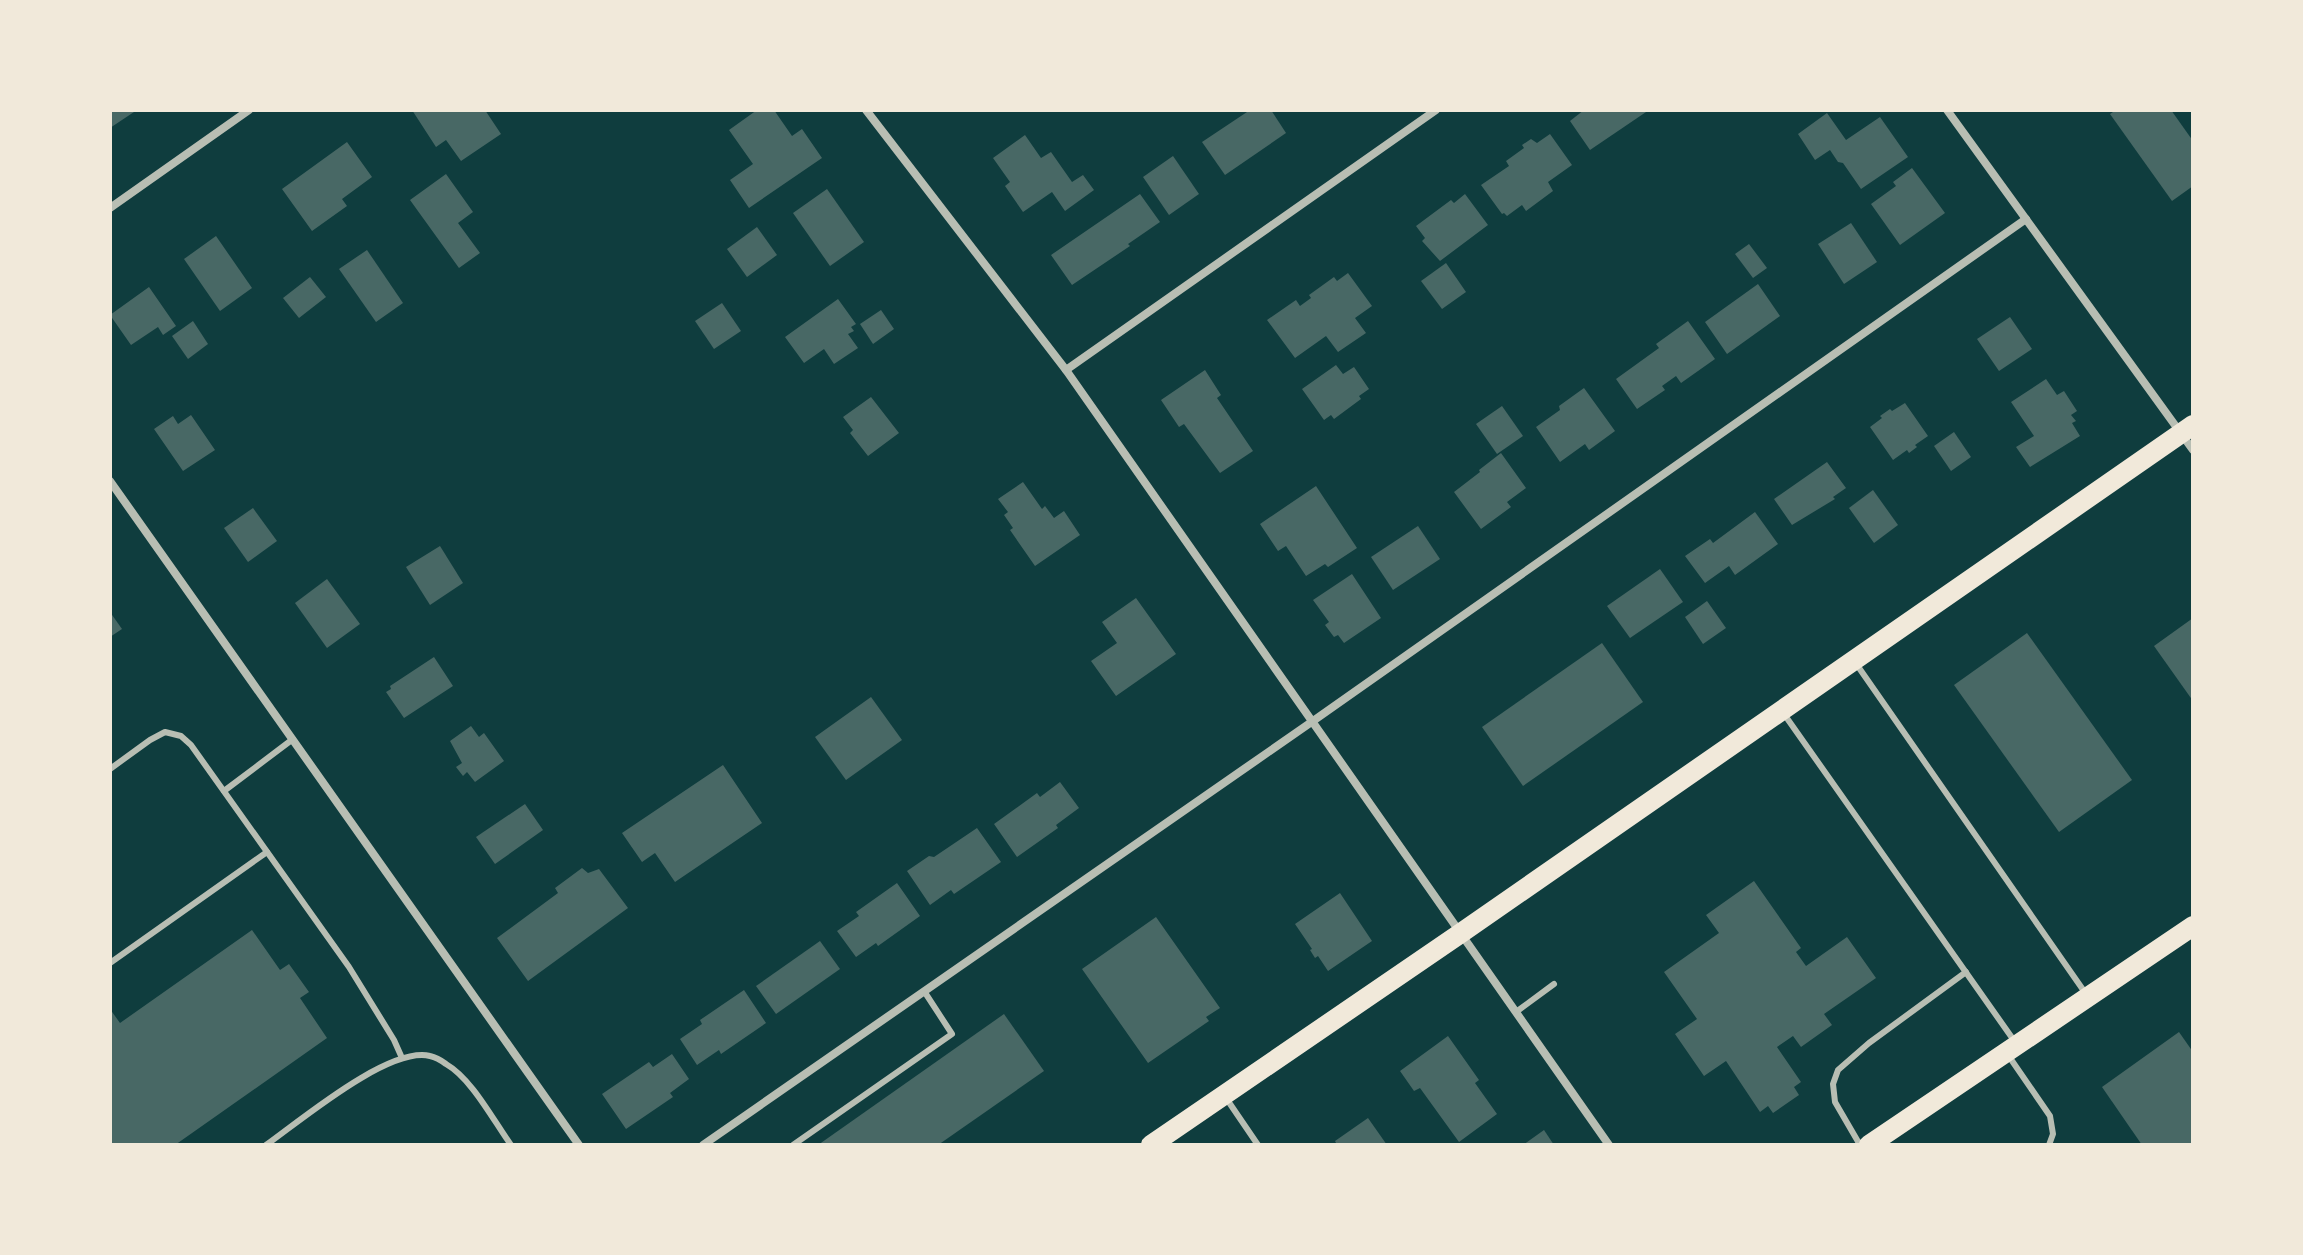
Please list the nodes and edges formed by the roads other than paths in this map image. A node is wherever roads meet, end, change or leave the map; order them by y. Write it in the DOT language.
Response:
graph roads {
  1 [pos="249,110"];
  2 [pos="866,110"];
  3 [pos="1436,110"];
  4 [pos="1947,110"];
  5 [pos="110,208"];
  6 [pos="2026,219"];
  7 [pos="1066,370"];
  8 [pos="2189,436"];
  9 [pos="110,481"];
  10 [pos="1854,660"];
  11 [pos="1781,711"];
  12 [pos="1313,721"];
  13 [pos="293,739"];
  14 [pos="110,769"];
  15 [pos="224,791"];
  16 [pos="267,852"];
  17 [pos="2191,931"];
  18 [pos="1461,933"];
  19 [pos="110,963"];
  20 [pos="1966,972"];
  21 [pos="1554,984"];
  22 [pos="924,991"];
  23 [pos="2088,997"];
  24 [pos="1516,1012"];
  25 [pos="2012,1048"];
  26 [pos="402,1058"];
  27 [pos="1224,1095"];
  28 [pos="1883,1141"];
  29 [pos="266,1145"];
  30 [pos="511,1145"];
  31 [pos="579,1145"];
  32 [pos="703,1145"];
  33 [pos="793,1145"];
  34 [pos="1151,1145"];
  35 [pos="1258,1145"];
  36 [pos="1609,1145"];
  37 [pos="1860,1145"];
  38 [pos="2049,1145"];
  1 -- 5 [label="street"];
  2 -- 7 [label="street"];
  3 -- 7 [label="street"];
  4 -- 6 [label="street"];
  6 -- 8 [label="street"];
  6 -- 12 [label="street"];
  7 -- 12 [label="street"];
  8 -- 10 [label="main road"];
  9 -- 13 [label="street"];
  10 -- 11 [label="main road"];
  10 -- 23 [label="lane"];
  11 -- 18 [label="main road"];
  11 -- 20 [label="lane"];
  12 -- 18 [label="street"];
  12 -- 22 [label="street"];
  13 -- 15 [label="lane"];
  13 -- 31 [label="street"];
  14 -- 15 [label="lane"];
  15 -- 16 [label="lane"];
  16 -- 19 [label="lane"];
  16 -- 26 [label="lane"];
  17 -- 23 [label="main road"];
  18 -- 24 [label="street"];
  18 -- 27 [label="main road"];
  20 -- 25 [label="lane"];
  20 -- 37 [label="lane"];
  21 -- 24 [label="lane"];
  22 -- 32 [label="street"];
  22 -- 33 [label="lane"];
  23 -- 25 [label="main road"];
  24 -- 36 [label="street"];
  25 -- 28 [label="main road"];
  25 -- 38 [label="lane"];
  26 -- 29 [label="lane"];
  26 -- 30 [label="lane"];
  27 -- 34 [label="main road"];
  27 -- 35 [label="lane"];
}
